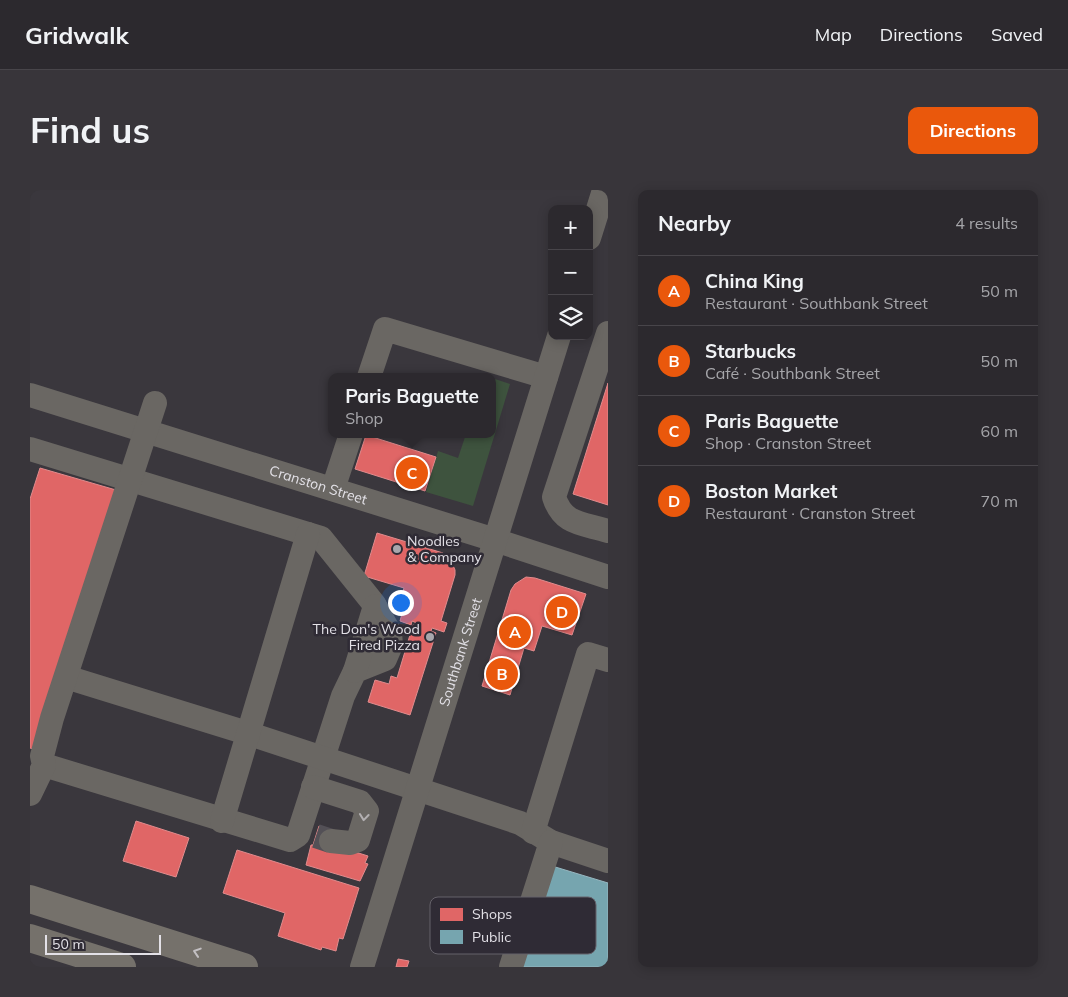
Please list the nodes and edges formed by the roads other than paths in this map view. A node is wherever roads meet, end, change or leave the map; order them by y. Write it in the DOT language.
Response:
graph roads {
  1 [pos="604,190"];
  2 [pos="593,225"];
  3 [pos="608,333"];
  4 [pos="558,340"];
  5 [pos="370,373"];
  6 [pos="546,377"];
  7 [pos="30,394"];
  8 [pos="155,404"];
  9 [pos="147,431"];
  10 [pos="350,438"];
  11 [pos="30,449"];
  12 [pos="131,478"];
  13 [pos="333,489"];
  14 [pos="608,531"];
  15 [pos="308,534"];
  16 [pos="495,540"];
  17 [pos="608,577"];
  18 [pos="608,660"];
  19 [pos="66,677"];
  20 [pos="247,733"];
  21 [pos="324,758"];
  22 [pos="44,765"];
  23 [pos="313,787"];
  24 [pos="417,789"];
  25 [pos="30,794"];
  26 [pos="222,821"];
  27 [pos="320,834"];
  28 [pos="542,837"];
  29 [pos="608,861"];
  30 [pos="528,897"];
  31 [pos="30,899"];
  32 [pos="30,938"];
  33 [pos="514,954"];
  34 [pos="122,967"];
  35 [pos="244,967"];
  36 [pos="362,967"];
  37 [pos="511,967"];
  1 -- 2 [label="street"];
  3 -- 14 [label="street"];
  4 -- 6 [label="street, Southbank Street"];
  5 -- 6 [label="street"];
  6 -- 16 [label="street, Southbank Street"];
  7 -- 9 [label="street, Cranston Street"];
  8 -- 9 [label="street"];
  9 -- 12 [label="street"];
  9 -- 13 [label="street, Cranston Street"];
  10 -- 13 [label="street"];
  11 -- 12 [label="street"];
  12 -- 15 [label="street"];
  12 -- 19 [label="street"];
  13 -- 16 [label="street, Cranston Street"];
  15 -- 20 [label="street"];
  15 -- 21 [label="street"];
  16 -- 17 [label="street, Cranston Street"];
  16 -- 24 [label="street, Southbank Street"];
  18 -- 28 [label="street"];
  19 -- 20 [label="street"];
  19 -- 22 [label="street"];
  20 -- 21 [label="street"];
  20 -- 26 [label="street"];
  21 -- 23 [label="street"];
  21 -- 24 [label="street"];
  22 -- 25 [label="street"];
  22 -- 26 [label="street"];
  23 -- 27 [label="street"];
  23 -- 27 [label="street, one-way"];
  24 -- 28 [label="street"];
  24 -- 36 [label="street, Southbank Street"];
  26 -- 27 [label="street"];
  28 -- 29 [label="street"];
  28 -- 30 [label="street"];
  35 -- 31 [label="main road, one-way"];
  32 -- 34 [label="main road"];
  33 -- 37 [label="street"];
}
